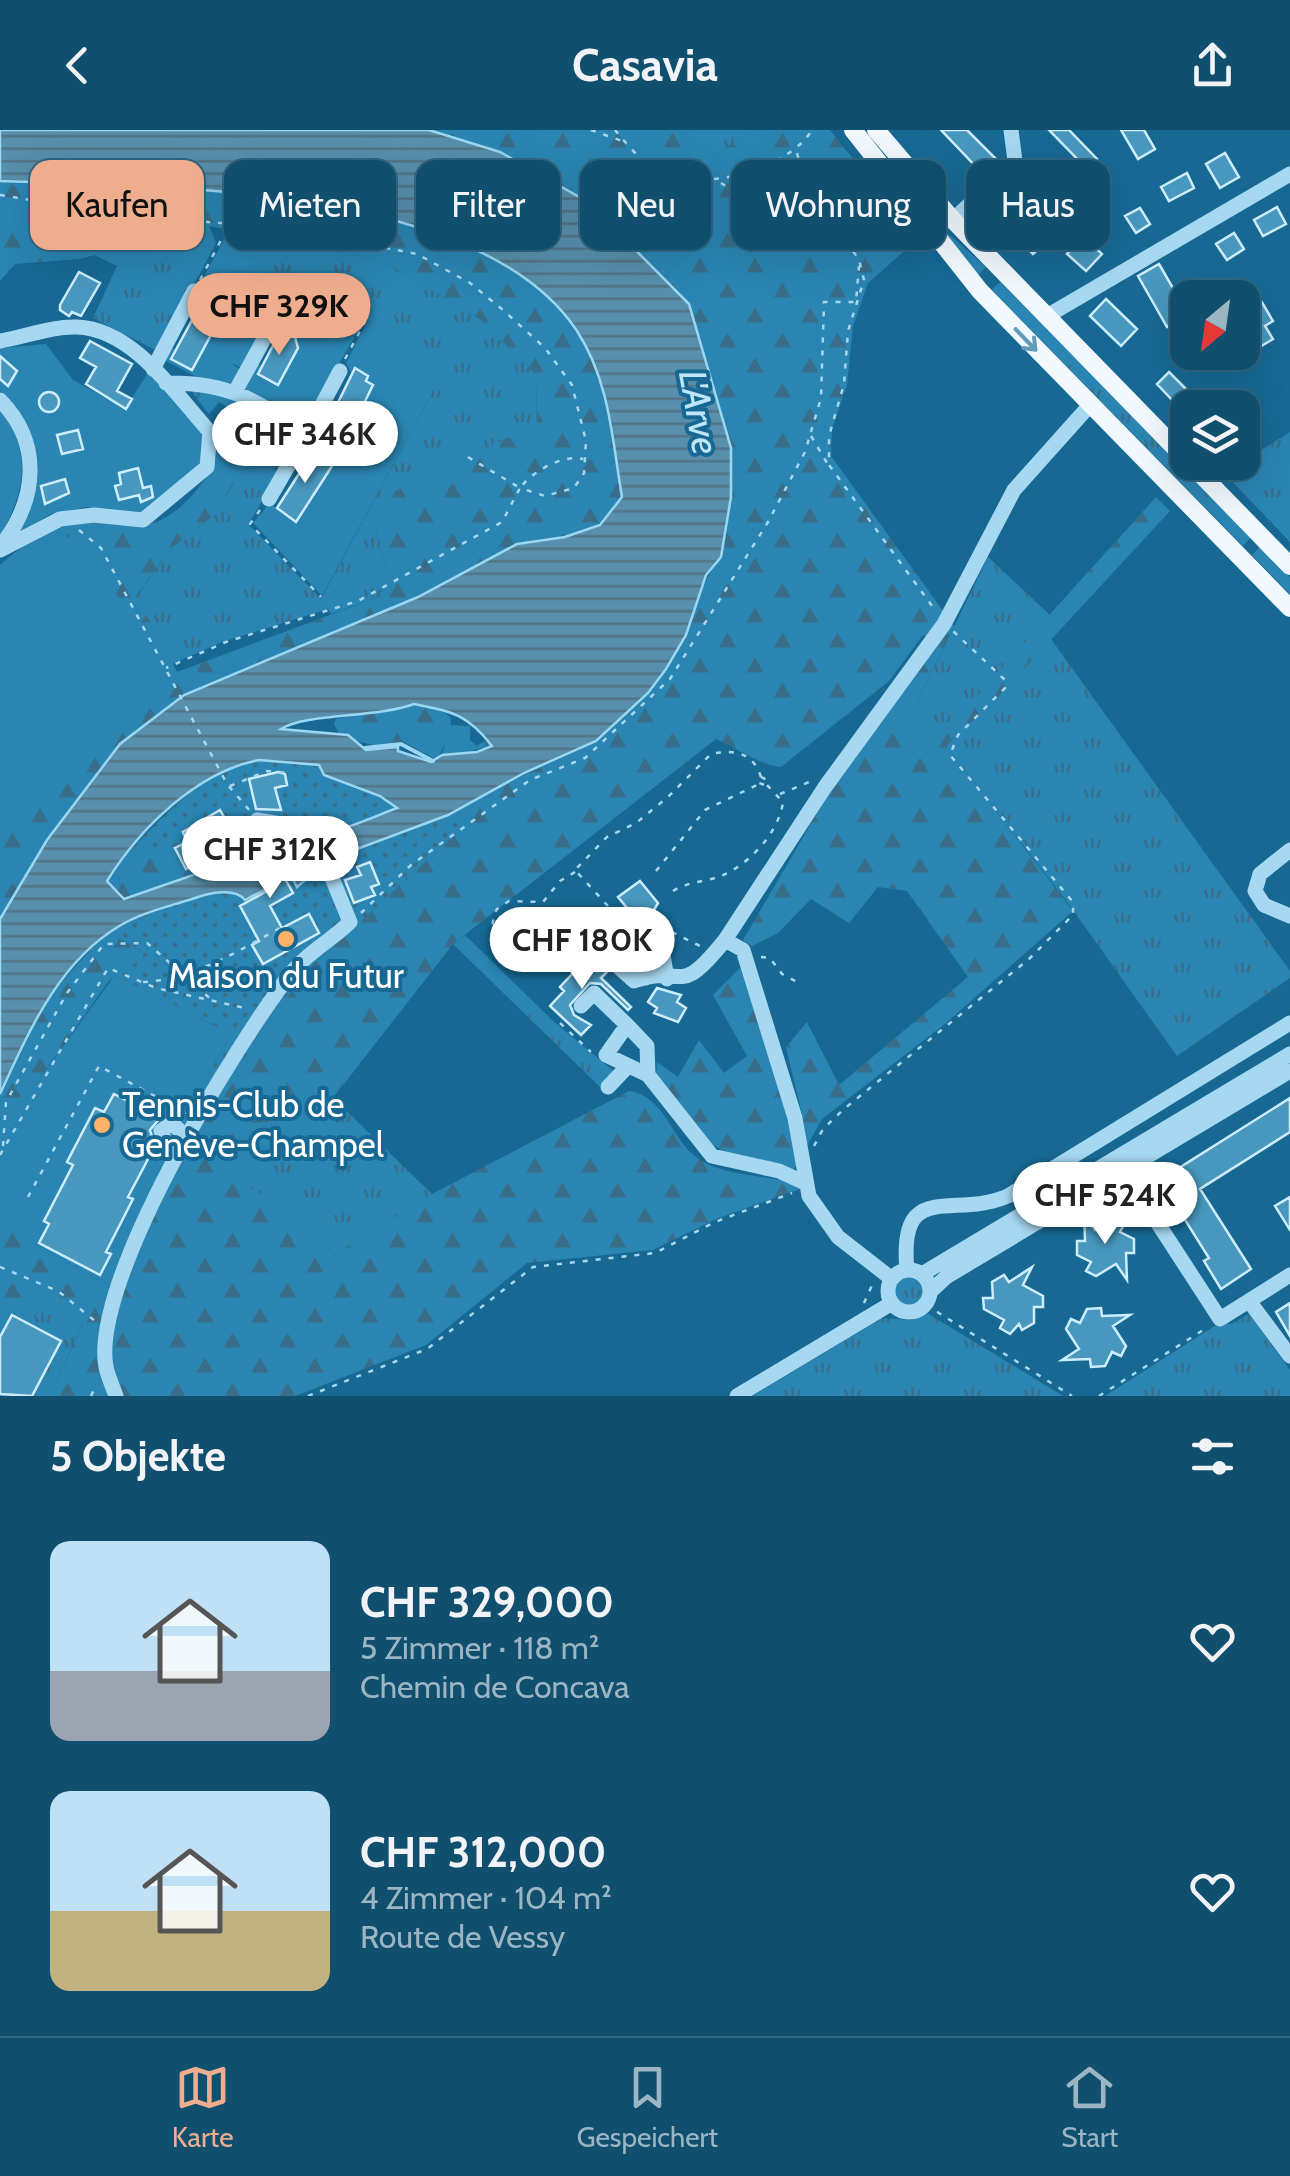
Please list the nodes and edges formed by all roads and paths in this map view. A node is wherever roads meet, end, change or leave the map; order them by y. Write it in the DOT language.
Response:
graph roads {
  1 [pos="591,130"];
  2 [pos="615,130"];
  3 [pos="812,130"];
  4 [pos="854,130"];
  5 [pos="876,130"];
  6 [pos="1011,130"];
  7 [pos="626,142"];
  8 [pos="797,153"];
  9 [pos="799,160"];
  10 [pos="1290,174"];
  11 [pos="719,182"];
  12 [pos="731,190"];
  13 [pos="0,194"];
  14 [pos="953,220"];
  15 [pos="224,223"];
  16 [pos="224,235"];
  17 [pos="396,250"];
  18 [pos="853,250"];
  19 [pos="860,260"];
  20 [pos="1000,269"];
  21 [pos="294,280"];
  22 [pos="194,291"];
  23 [pos="980,291"];
  24 [pos="1046,316"];
  25 [pos="366,320"];
  26 [pos="268,332"];
  27 [pos="0,340"];
  28 [pos="149,364"];
  29 [pos="340,372"];
  30 [pos="166,383"];
  31 [pos="236,390"];
  32 [pos="0,400"];
  33 [pos="1090,405"];
  34 [pos="306,435"];
  35 [pos="810,435"];
  36 [pos="1170,443"];
  37 [pos="468,458"];
  38 [pos="585,459"];
  39 [pos="829,466"];
  40 [pos="1207,480"];
  41 [pos="520,488"];
  42 [pos="269,499"];
  43 [pos="74,527"];
  44 [pos="0,548"];
  45 [pos="1290,566"];
  46 [pos="321,598"];
  47 [pos="1290,608"];
  48 [pos="944,624"];
  49 [pos="166,668"];
  50 [pos="838,769"];
  51 [pos="290,773"];
  52 [pos="761,777"];
  53 [pos="759,784"];
  54 [pos="766,784"];
  55 [pos="228,786"];
  56 [pos="780,794"];
  57 [pos="257,820"];
  58 [pos="235,841"];
  59 [pos="1290,850"];
  60 [pos="656,870"];
  61 [pos="575,872"];
  62 [pos="673,891"];
  63 [pos="608,906"];
  64 [pos="608,913"];
  65 [pos="1290,916"];
  66 [pos="568,918"];
  67 [pos="350,922"];
  68 [pos="285,925"];
  69 [pos="656,934"];
  70 [pos="726,940"];
  71 [pos="588,948"];
  72 [pos="713,956"];
  73 [pos="748,958"];
  74 [pos="615,964"];
  75 [pos="184,973"];
  76 [pos="646,978"];
  77 [pos="667,979"];
  78 [pos="141,982"];
  79 [pos="799,983"];
  80 [pos="215,1003"];
  81 [pos="581,1006"];
  82 [pos="262,1014"];
  83 [pos="560,1023"];
  84 [pos="1290,1024"];
  85 [pos="628,1025"];
  86 [pos="606,1051"];
  87 [pos="1290,1054"];
  88 [pos="627,1067"];
  89 [pos="1290,1070"];
  90 [pos="648,1075"];
  91 [pos="608,1088"];
  92 [pos="196,1118"];
  93 [pos="186,1138"];
  94 [pos="3,1150"];
  95 [pos="0,1155"];
  96 [pos="812,1155"];
  97 [pos="174,1160"];
  98 [pos="1120,1165"];
  99 [pos="804,1185"];
  100 [pos="28,1197"];
  101 [pos="0,1267"];
  102 [pos="915,1272"];
  103 [pos="1290,1275"];
  104 [pos="892,1279"];
  105 [pos="928,1298"];
  106 [pos="1249,1301"];
  107 [pos="892,1304"];
  108 [pos="1220,1319"];
  109 [pos="108,1331"];
  110 [pos="1290,1356"];
  111 [pos="116,1396"];
  112 [pos="308,1396"];
  113 [pos="737,1396"];
  114 [pos="1072,1396"];
  115 [pos="1099,1396"];
  1 -- 7 [label="path"];
  2 -- 7 [label="path"];
  3 -- 8 [label="path"];
  4 -- 23 [label="main road"];
  5 -- 14 [label="main road"];
  6 -- 14 [label="street"];
  7 -- 11 [label="path"];
  8 -- 9 [label="path"];
  8 -- 11 [label="path"];
  10 -- 24 [label="street"];
  11 -- 12 [label="path"];
  13 -- 15 [label="path"];
  14 -- 20 [label="main road"];
  16 -- 22 [label="path"];
  17 -- 38 [label="path"];
  18 -- 19 [label="path"];
  19 -- 35 [label="path"];
  19 -- 39 [label="path"];
  20 -- 23 [label="main road"];
  20 -- 24 [label="main road"];
  21 -- 26 [label="path"];
  22 -- 28 [label="street"];
  23 -- 33 [label="main road, one-way"];
  24 -- 36 [label="main road"];
  25 -- 29 [label="path"];
  26 -- 31 [label="street"];
  27 -- 28 [label="street"];
  28 -- 30 [label="street"];
  29 -- 34 [label="street"];
  30 -- 31 [label="street"];
  30 -- 44 [label="street"];
  31 -- 34 [label="street"];
  32 -- 44 [label="street"];
  33 -- 47 [label="main road"];
  33 -- 48 [label="street"];
  34 -- 42 [label="street"];
  35 -- 39 [label="path"];
  35 -- 67 [label="path"];
  37 -- 41 [label="path"];
  38 -- 41 [label="path"];
  38 -- 41 [label="path"];
  39 -- 48 [label="path"];
  40 -- 45 [label="main road"];
  41 -- 49 [label="path"];
  42 -- 46 [label="path"];
  43 -- 49 [label="path"];
  48 -- 50 [label="street"];
  48 -- 96 [label="path"];
  49 -- 55 [label="path"];
  50 -- 56 [label="path"];
  50 -- 70 [label="street"];
  51 -- 55 [label="path"];
  52 -- 53 [label="path"];
  52 -- 54 [label="path"];
  52 -- 61 [label="path"];
  53 -- 54 [label="path"];
  53 -- 60 [label="path"];
  54 -- 56 [label="path"];
  55 -- 58 [label="path"];
  56 -- 62 [label="path"];
  57 -- 67 [label="street"];
  59 -- 65 [label="street"];
  61 -- 63 [label="path"];
  61 -- 66 [label="path"];
  64 -- 66 [label="path"];
  66 -- 71 [label="path"];
  67 -- 82 [label="street"];
  68 -- 75 [label="path"];
  69 -- 72 [label="path"];
  69 -- 76 [label="street"];
  69 -- 77 [label="street"];
  70 -- 72 [label="street"];
  70 -- 73 [label="street"];
  72 -- 77 [label="street"];
  73 -- 79 [label="path"];
  73 -- 99 [label="street"];
  74 -- 76 [label="street"];
  75 -- 78 [label="path"];
  75 -- 80 [label="path"];
  75 -- 94 [label="path"];
  76 -- 77 [label="street"];
  78 -- 80 [label="path"];
  78 -- 94 [label="path"];
  80 -- 82 [label="path"];
  81 -- 85 [label="street"];
  82 -- 92 [label="street"];
  83 -- 86 [label="path"];
  84 -- 102 [label="street"];
  85 -- 86 [label="street"];
  85 -- 90 [label="street"];
  86 -- 88 [label="street"];
  87 -- 98 [label="street"];
  88 -- 90 [label="street"];
  88 -- 91 [label="street"];
  89 -- 98 [label="street"];
  90 -- 99 [label="street"];
  92 -- 93 [label="street"];
  92 -- 100 [label="path"];
  93 -- 97 [label="street"];
  93 -- 97 [label="street"];
  94 -- 95 [label="path"];
  97 -- 109 [label="street"];
  98 -- 102 [label="street"];
  98 -- 105 [label="street"];
  98 -- 108 [label="street"];
  99 -- 104 [label="street"];
  99 -- 112 [label="path"];
  101 -- 109 [label="path"];
  102 -- 104 [label="street"];
  102 -- 105 [label="street"];
  103 -- 106 [label="street"];
  104 -- 107 [label="street"];
  105 -- 107 [label="street"];
  105 -- 114 [label="path"];
  106 -- 108 [label="street"];
  106 -- 110 [label="street"];
  107 -- 113 [label="street"];
  108 -- 115 [label="path"];
  109 -- 111 [label="street"];
}
